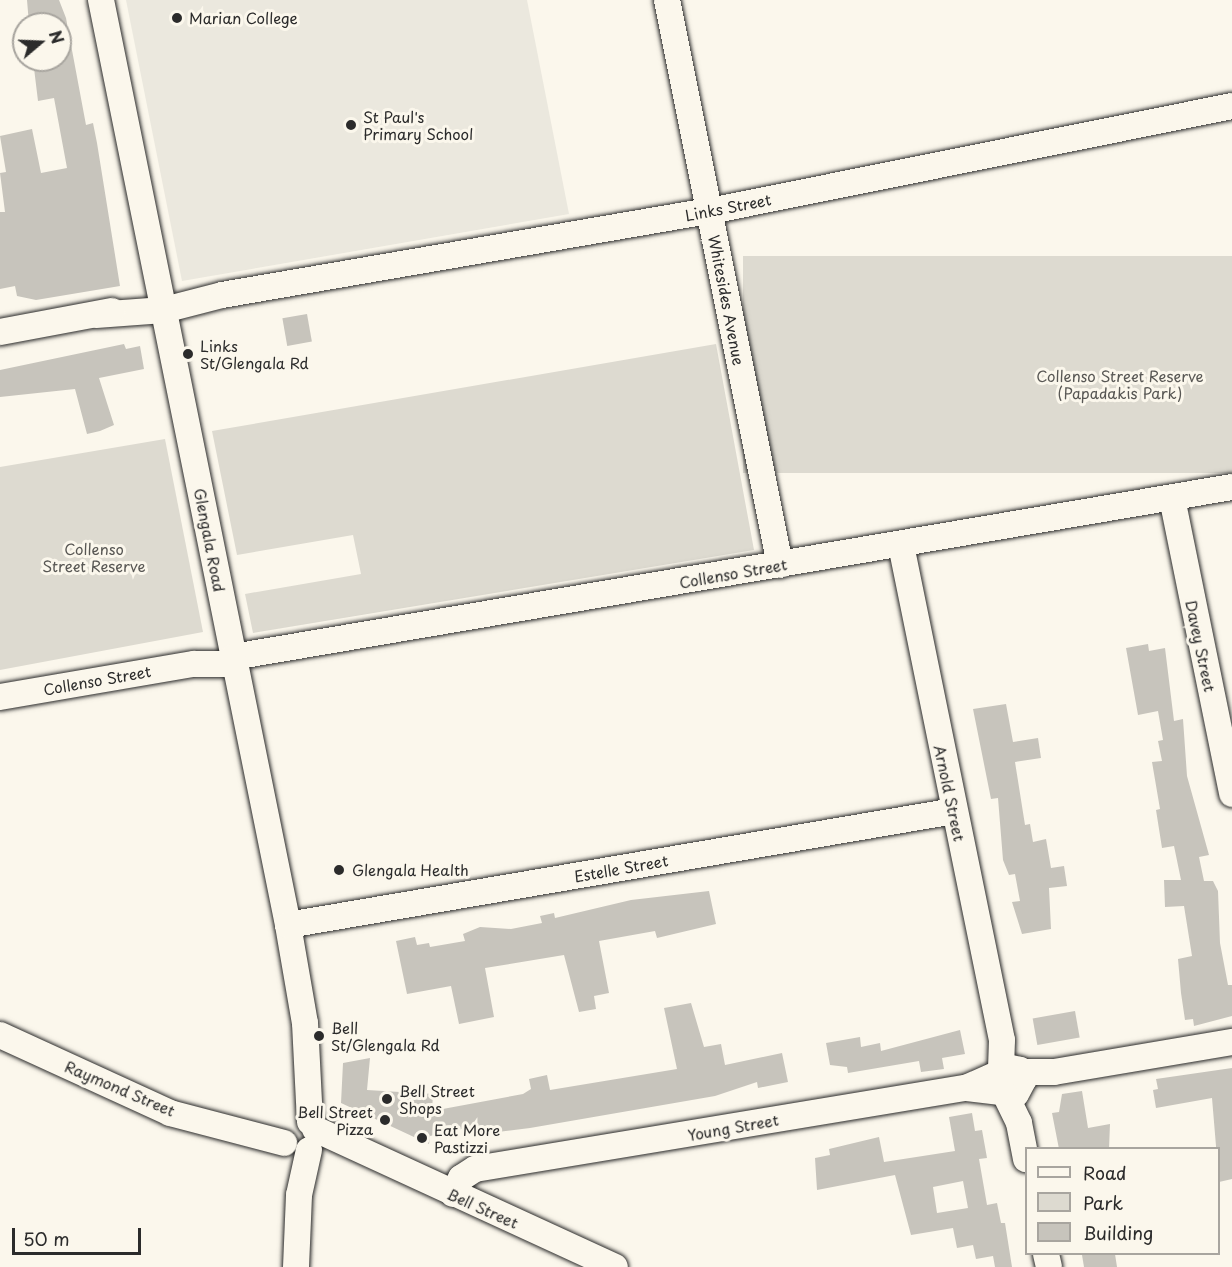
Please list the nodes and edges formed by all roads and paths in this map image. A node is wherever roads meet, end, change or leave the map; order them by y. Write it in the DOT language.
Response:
graph roads {
  1 [pos="101,0"];
  2 [pos="667,0"];
  3 [pos="1232,106"];
  4 [pos="710,211"];
  5 [pos="162,304"];
  6 [pos="0,332"];
  7 [pos="1232,487"];
  8 [pos="1172,498"];
  9 [pos="901,545"];
  10 [pos="780,565"];
  11 [pos="233,657"];
  12 [pos="0,697"];
  13 [pos="1232,794"];
  14 [pos="954,811"];
  15 [pos="288,925"];
  16 [pos="0,1035"];
  17 [pos="1232,1042"];
  18 [pos="1010,1081"];
  19 [pos="300,1135"];
  20 [pos="1025,1154"];
  21 [pos="461,1198"];
  22 [pos="582,1260"];
  23 [pos="296,1267"];
  24 [pos="615,1267"];
  1 -- 5 [label="street, Glengala Road"];
  2 -- 4 [label="street, Whitesides Avenue"];
  3 -- 4 [label="street, Links Street"];
  4 -- 5 [label="street, Links Street"];
  4 -- 10 [label="street, Whitesides Avenue"];
  5 -- 6 [label="street, Links Street"];
  5 -- 11 [label="street, Glengala Road"];
  7 -- 8 [label="street, Collenso Street"];
  8 -- 9 [label="street, Collenso Street"];
  8 -- 13 [label="street, Davey Street"];
  9 -- 10 [label="street, Collenso Street"];
  9 -- 14 [label="street, Arnold Street"];
  10 -- 11 [label="street, Collenso Street"];
  11 -- 12 [label="street, Collenso Street"];
  11 -- 15 [label="street, Glengala Road"];
  14 -- 15 [label="street, Estelle Street"];
  14 -- 18 [label="street, Arnold Street"];
  15 -- 19 [label="street, Glengala Road"];
  16 -- 19 [label="street, Raymond Street"];
  17 -- 18 [label="street, Young Street"];
  18 -- 20 [label="street, Arnold Street"];
  18 -- 21 [label="street, Young Street"];
  19 -- 21 [label="street, Bell Street"];
  19 -- 23 [label="street, Glengala Road"];
  21 -- 22 [label="street, Bell Street"];
  22 -- 24 [label="street, Bell Street"];
}
